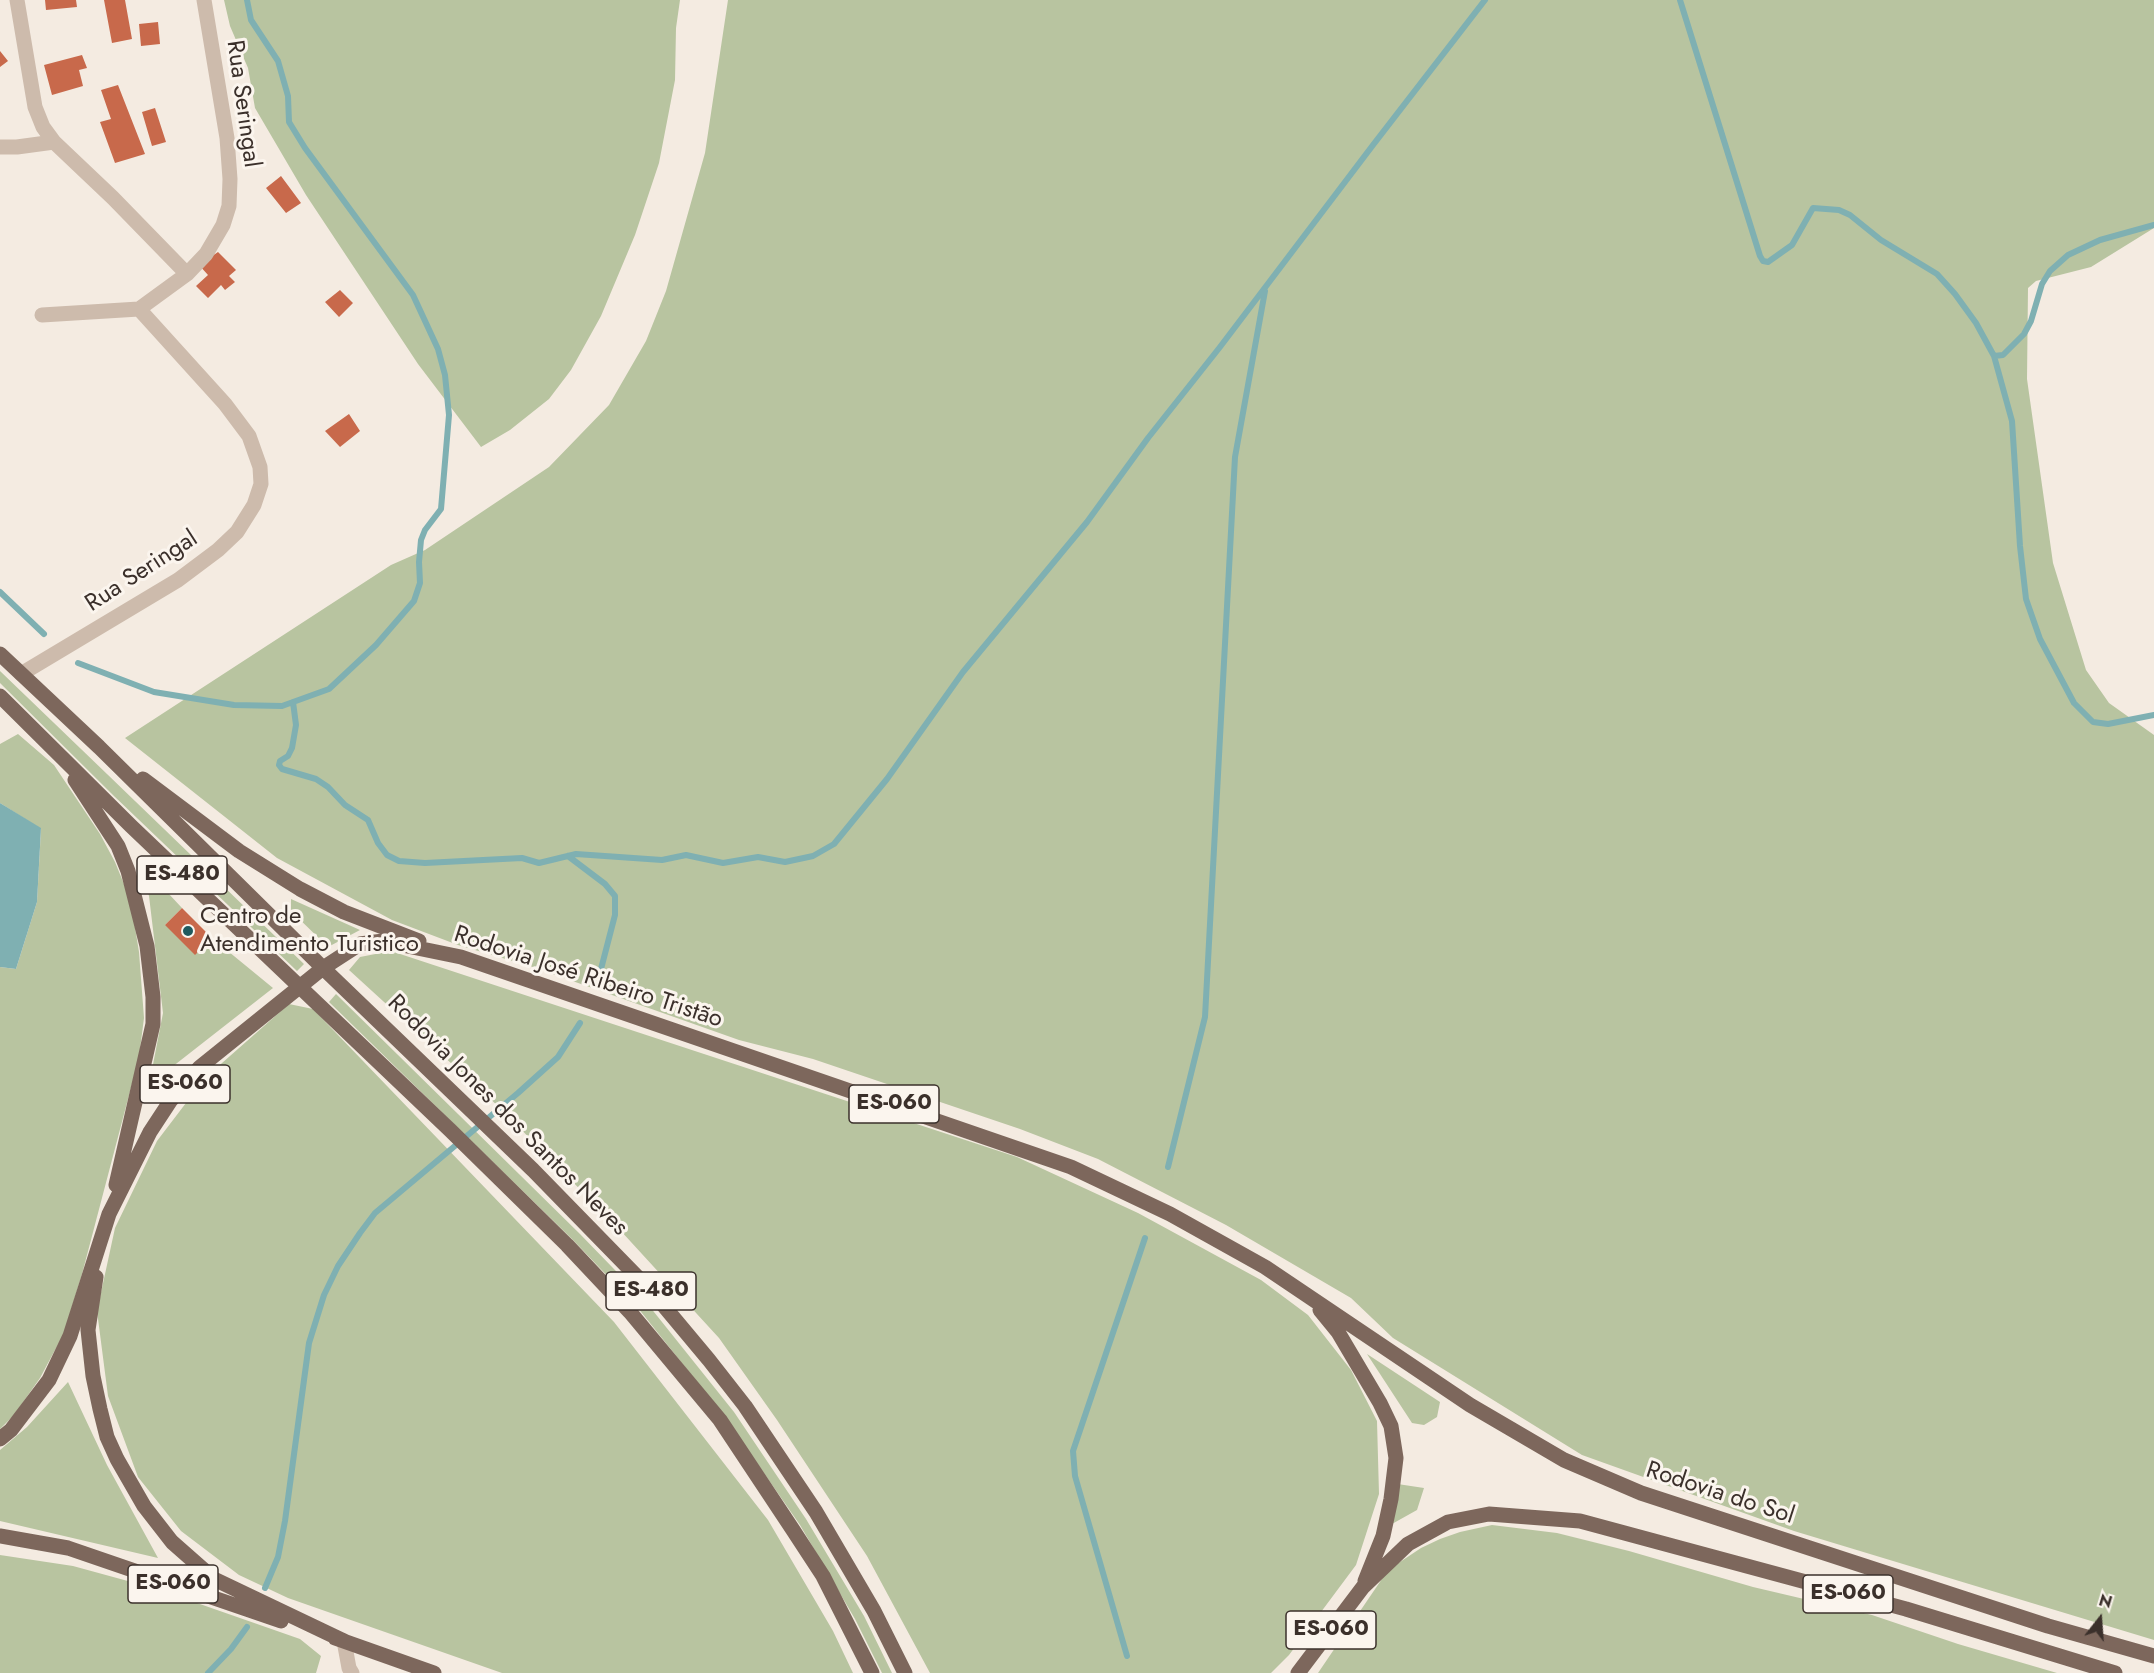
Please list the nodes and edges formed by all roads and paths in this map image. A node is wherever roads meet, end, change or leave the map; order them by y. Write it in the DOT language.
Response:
graph roads {
  1 [pos="17,0"];
  2 [pos="204,0"];
  3 [pos="54,142"];
  4 [pos="0,147"];
  5 [pos="187,274"];
  6 [pos="139,309"];
  7 [pos="42,315"];
  8 [pos="0,654"];
  9 [pos="21,674"];
  10 [pos="0,696"];
  11 [pos="99,747"];
  12 [pos="65,762"];
  13 [pos="460,957"];
  14 [pos="323,968"];
  15 [pos="301,986"];
  16 [pos="109,1214"];
  17 [pos="103,1236"];
  18 [pos="1308,1296"];
  19 [pos="0,1439"];
  20 [pos="0,1536"];
  21 [pos="1363,1587"];
  22 [pos="344,1641"];
  23 [pos="2154,1656"];
  24 [pos="352,1673"];
  25 [pos="434,1673"];
  26 [pos="872,1673"];
  27 [pos="905,1673"];
  28 [pos="1298,1673"];
  29 [pos="2115,1673"];
  1 -- 3 [label="street"];
  2 -- 5 [label="street, Rua Seringal"];
  3 -- 4 [label="street"];
  3 -- 5 [label="street"];
  5 -- 6 [label="street, Rua Seringal"];
  6 -- 7 [label="street"];
  6 -- 9 [label="street, Rua Seringal"];
  8 -- 9 [label="main road, Rodovia Jones dos Santos Neves / ES-480"];
  9 -- 11 [label="main road, Rodovia Jones dos Santos Neves / ES-480"];
  10 -- 12 [label="main road, Rodovia Jones dos Santos Neves / ES-480"];
  11 -- 13 [label="main road"];
  11 -- 14 [label="main road, Rodovia Jones dos Santos Neves / ES-480"];
  12 -- 15 [label="main road, Rodovia Jones dos Santos Neves / ES-480"];
  12 -- 16 [label="main road"];
  13 -- 14 [label="main road, Rodovia José Ribeiro Tristão / ES-060"];
  13 -- 18 [label="main road, Rodovia José Ribeiro Tristão / ES-060"];
  14 -- 15 [label="main road, Rodovia José Ribeiro Tristão / ES-060"];
  14 -- 27 [label="main road, Rodovia Jones dos Santos Neves / ES-480"];
  15 -- 16 [label="main road, Rodovia José Ribeiro Tristão / ES-060"];
  15 -- 26 [label="main road, Rodovia Jones dos Santos Neves / ES-480"];
  16 -- 17 [label="main road, Rodovia José Ribeiro Tristão / ES-060"];
  17 -- 19 [label="main road, Rodovia José Ribeiro Tristão / ES-060"];
  17 -- 22 [label="main road"];
  18 -- 21 [label="main road"];
  18 -- 23 [label="main road, Rodovia do Sol / ES-060"];
  20 -- 22 [label="main road, ES-060"];
  21 -- 28 [label="main road, ES-060"];
  21 -- 29 [label="main road, ES-060"];
  22 -- 24 [label="street"];
  22 -- 25 [label="main road, ES-060"];
}
